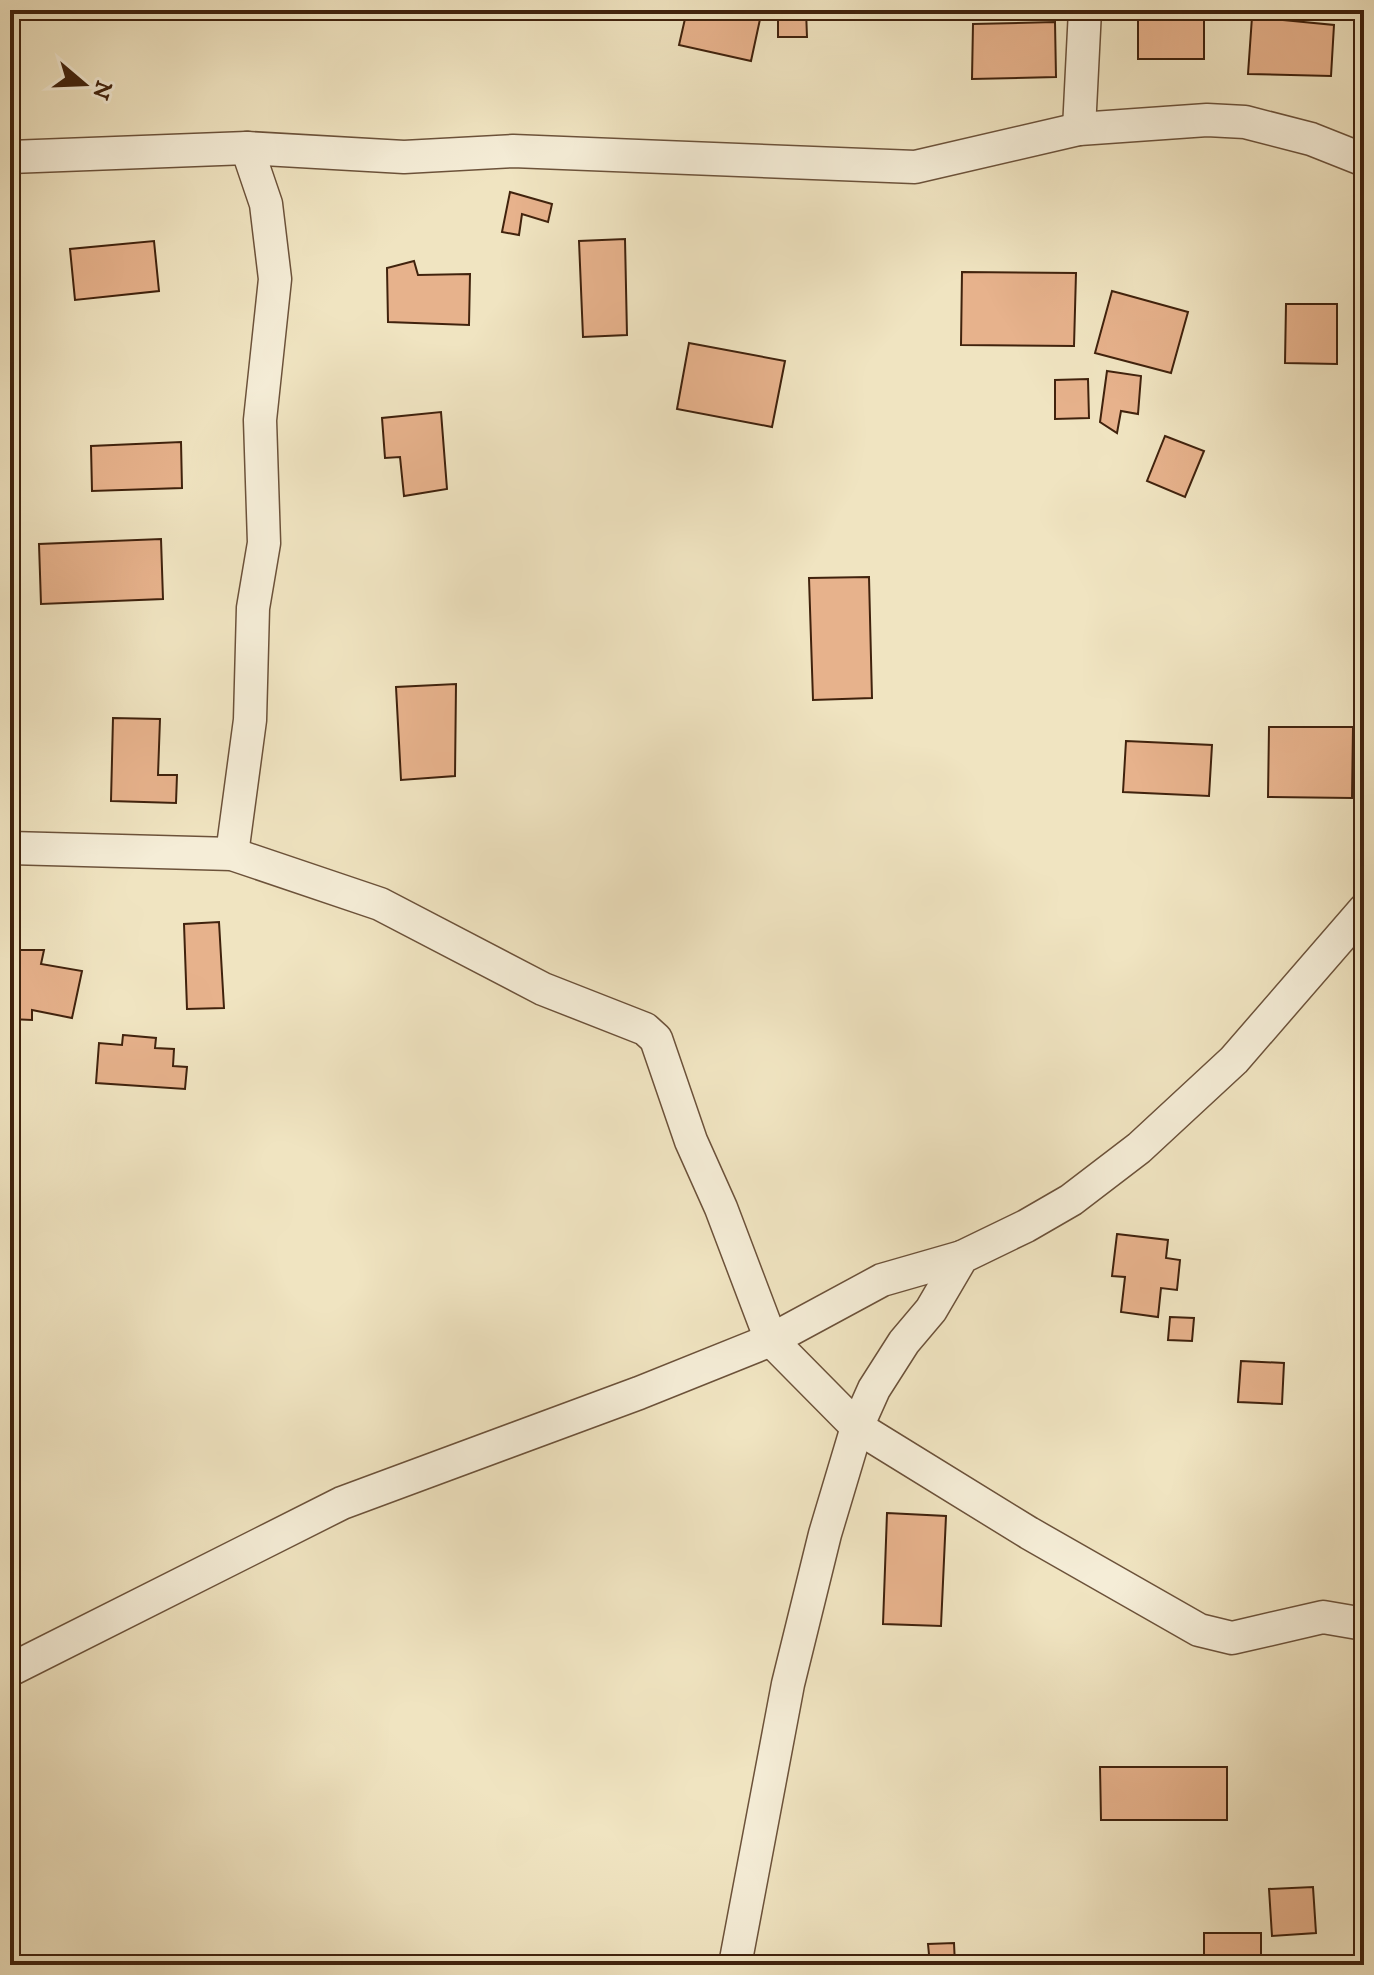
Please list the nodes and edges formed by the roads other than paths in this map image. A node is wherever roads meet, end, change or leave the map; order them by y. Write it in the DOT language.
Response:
graph roads {
  1 [pos="1085,10"];
  2 [pos="1079,129"];
  3 [pos="247,148"];
  4 [pos="10,157"];
  5 [pos="1364,160"];
  6 [pos="10,848"];
  7 [pos="232,854"];
  8 [pos="1364,910"];
  9 [pos="962,1257"];
  10 [pos="771,1340"];
  11 [pos="857,1427"];
  12 [pos="1364,1624"];
  13 [pos="10,1670"];
  14 [pos="735,1965"];
  1 -- 2 [label="street"];
  2 -- 3 [label="street"];
  2 -- 5 [label="street"];
  3 -- 4 [label="street"];
  3 -- 7 [label="street"];
  6 -- 7 [label="street"];
  7 -- 10 [label="street"];
  8 -- 9 [label="street"];
  9 -- 10 [label="street"];
  9 -- 11 [label="street"];
  10 -- 11 [label="street"];
  10 -- 13 [label="street"];
  11 -- 12 [label="street"];
  11 -- 14 [label="street"];
}
